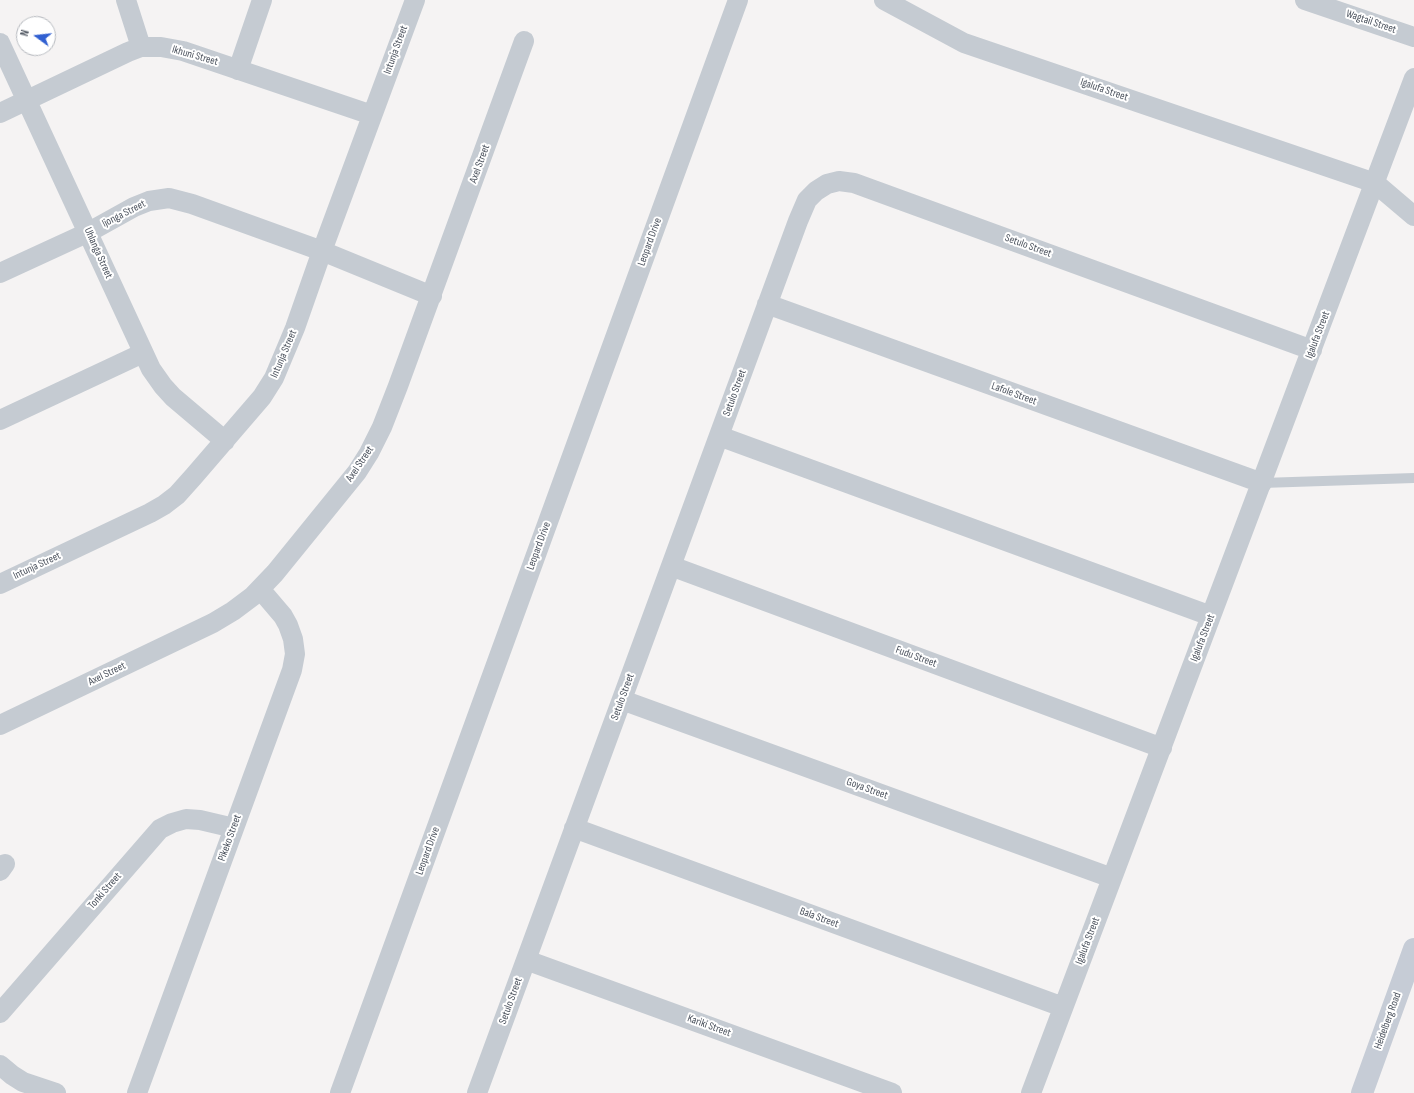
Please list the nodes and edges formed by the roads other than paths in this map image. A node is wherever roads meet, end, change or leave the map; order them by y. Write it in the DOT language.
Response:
graph roads {
  1 [pos="126,0"];
  2 [pos="262,0"];
  3 [pos="415,0"];
  4 [pos="738,0"];
  5 [pos="884,0"];
  6 [pos="1305,0"];
  7 [pos="1414,37"];
  8 [pos="524,41"];
  9 [pos="0,43"];
  10 [pos="141,47"];
  11 [pos="238,70"];
  12 [pos="1414,78"];
  13 [pos="27,100"];
  14 [pos="0,113"];
  15 [pos="372,115"];
  16 [pos="1375,183"];
  17 [pos="1414,216"];
  18 [pos="89,232"];
  19 [pos="322,251"];
  20 [pos="0,273"];
  21 [pos="432,296"];
  22 [pos="767,304"];
  23 [pos="1312,350"];
  24 [pos="143,353"];
  25 [pos="0,420"];
  26 [pos="719,436"];
  27 [pos="224,441"];
  28 [pos="1414,478"];
  29 [pos="1262,483"];
  30 [pos="671,566"];
  31 [pos="0,584"];
  32 [pos="260,589"];
  33 [pos="1211,616"];
  34 [pos="622,700"];
  35 [pos="0,725"];
  36 [pos="1162,748"];
  37 [pos="234,828"];
  38 [pos="574,828"];
  39 [pos="1112,878"];
  40 [pos="1414,949"];
  41 [pos="526,960"];
  42 [pos="1063,1006"];
  43 [pos="0,1013"];
  44 [pos="0,1065"];
  45 [pos="480,1092"];
  46 [pos="56,1093"];
  47 [pos="137,1093"];
  48 [pos="340,1093"];
  49 [pos="892,1093"];
  50 [pos="1031,1093"];
  51 [pos="1362,1093"];
  1 -- 10 [label="street"];
  2 -- 11 [label="street"];
  3 -- 15 [label="street, Intunja Street"];
  4 -- 48 [label="street, Leopard Drive"];
  5 -- 16 [label="street, Igalufa Street"];
  6 -- 7 [label="street, Wagtail Street"];
  8 -- 21 [label="street, Axel Street"];
  9 -- 13 [label="street, Uhlanga Street"];
  10 -- 11 [label="street, Ikhuni Street"];
  10 -- 13 [label="street, Ikhuni Street"];
  11 -- 15 [label="street, Ikhuni Street"];
  12 -- 16 [label="street, Igalufa Street"];
  13 -- 14 [label="street, Ikhuni Street"];
  13 -- 18 [label="street, Uhlanga Street"];
  15 -- 19 [label="street, Intunja Street"];
  16 -- 17 [label="street"];
  16 -- 23 [label="street, Igalufa Street"];
  18 -- 19 [label="street, Ijonga Street"];
  18 -- 20 [label="street, Ijonga Street"];
  18 -- 24 [label="street, Uhlanga Street"];
  19 -- 21 [label="street, Ijonga Street"];
  19 -- 27 [label="street, Intunja Street"];
  21 -- 32 [label="street, Axel Street"];
  22 -- 23 [label="street, Setulo Street"];
  22 -- 26 [label="street, Setulo Street"];
  22 -- 29 [label="street, Lafole Street"];
  23 -- 29 [label="street, Igalufa Street"];
  24 -- 25 [label="street"];
  24 -- 27 [label="street, Uhlanga Street"];
  26 -- 30 [label="street, Setulo Street"];
  26 -- 33 [label="street"];
  27 -- 31 [label="street, Intunja Street"];
  28 -- 29 [label="lane"];
  29 -- 33 [label="street, Igalufa Street"];
  30 -- 34 [label="street, Setulo Street"];
  30 -- 36 [label="street, Fudu Street"];
  32 -- 35 [label="street, Axel Street"];
  32 -- 37 [label="street, Pikeko Street"];
  33 -- 36 [label="street, Igalufa Street"];
  34 -- 38 [label="street, Setulo Street"];
  34 -- 39 [label="street, Goya Street"];
  36 -- 39 [label="street, Igalufa Street"];
  37 -- 43 [label="street, Tonki Street"];
  37 -- 47 [label="street, Pikeko Street"];
  38 -- 41 [label="street, Setulo Street"];
  38 -- 42 [label="street, Bala Street"];
  39 -- 42 [label="street, Igalufa Street"];
  40 -- 51 [label="main road, Heidelberg Road"];
  41 -- 45 [label="street, Setulo Street"];
  41 -- 49 [label="street, Kariki Street"];
  42 -- 50 [label="street, Igalufa Street"];
  44 -- 46 [label="street"];
}
